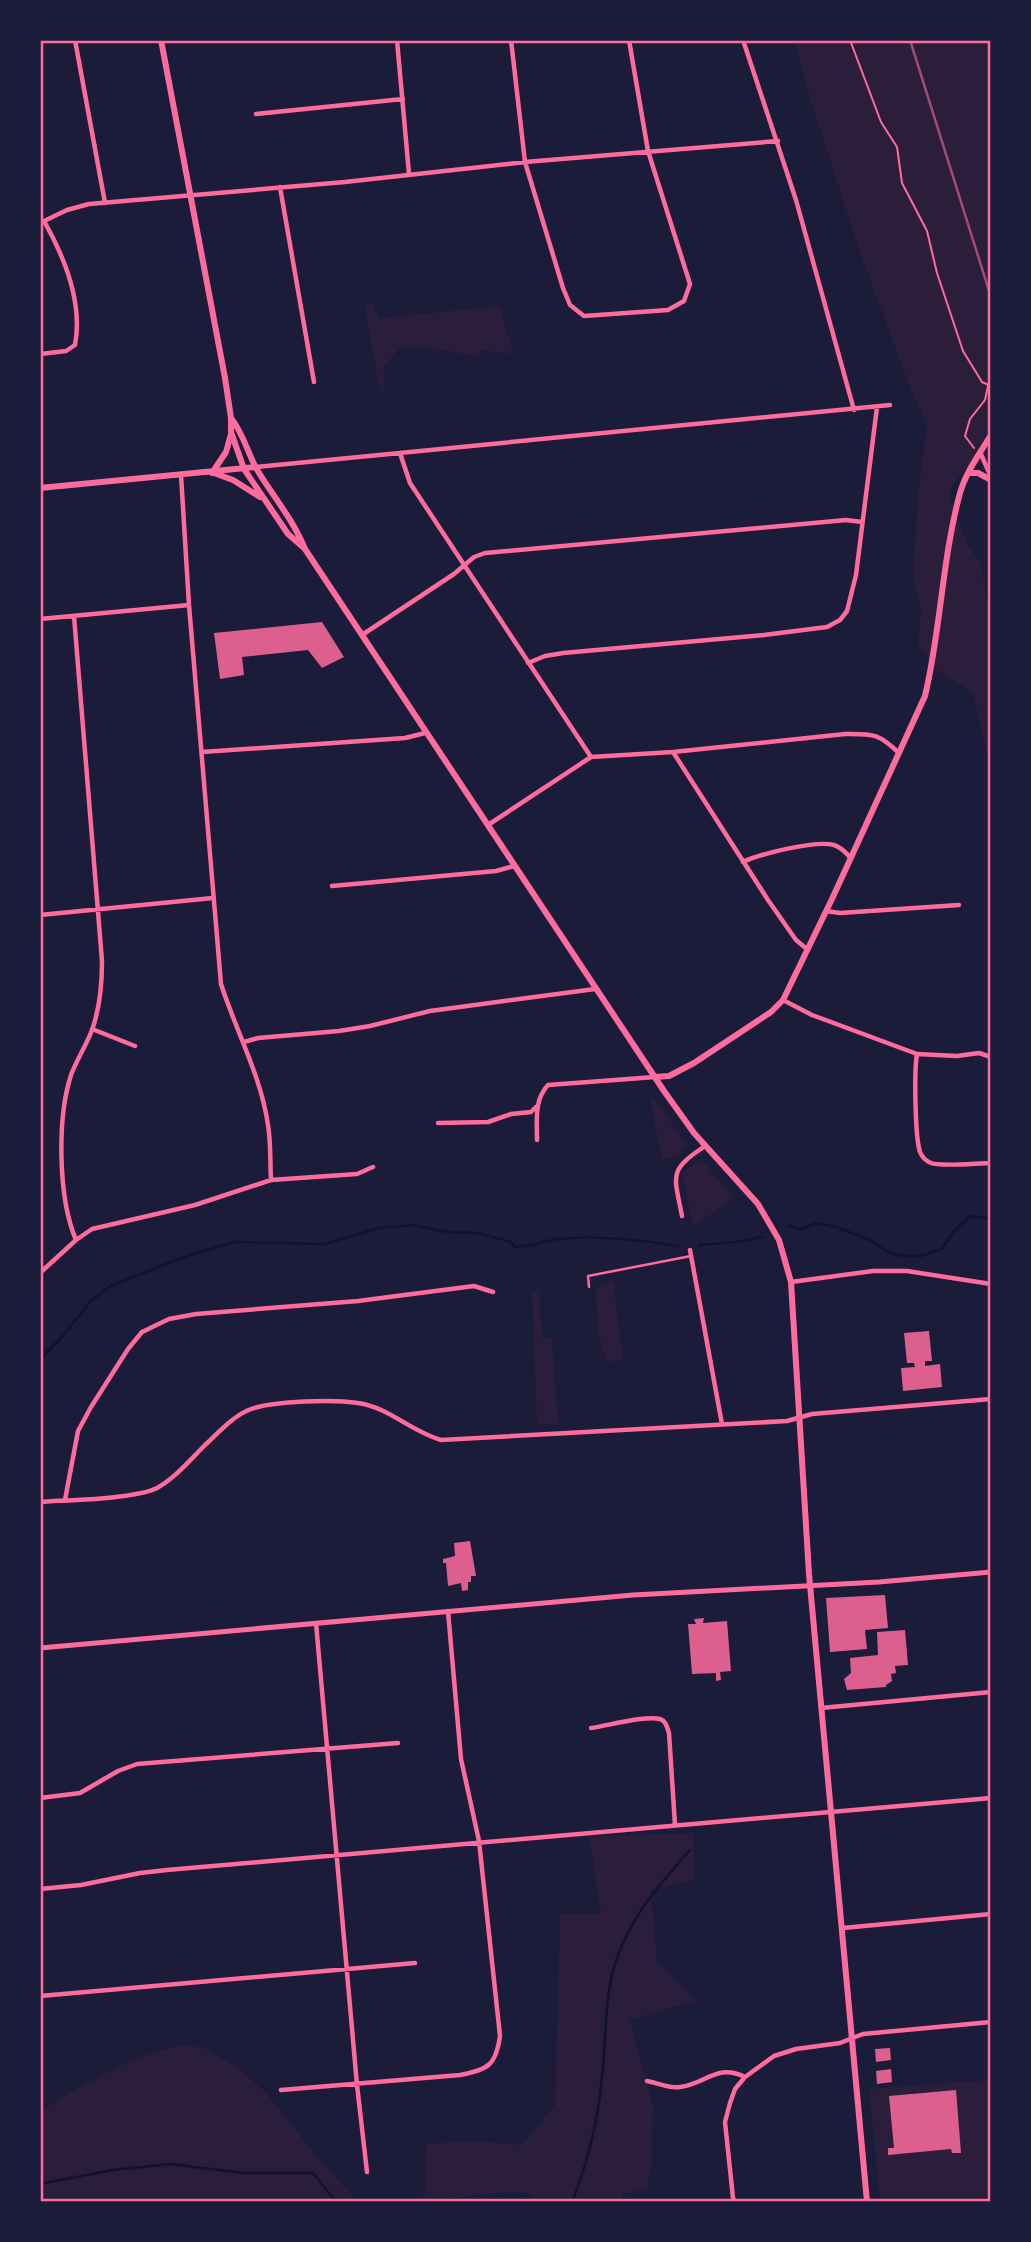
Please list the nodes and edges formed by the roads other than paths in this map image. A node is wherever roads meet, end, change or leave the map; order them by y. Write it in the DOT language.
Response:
graph roads {
  1 [pos="75,40"];
  2 [pos="161,40"];
  3 [pos="397,40"];
  4 [pos="511,40"];
  5 [pos="629,40"];
  6 [pos="743,40"];
  7 [pos="403,99"];
  8 [pos="256,114"];
  9 [pos="778,141"];
  10 [pos="648,151"];
  11 [pos="525,162"];
  12 [pos="409,174"];
  13 [pos="280,187"];
  14 [pos="192,195"];
  15 [pos="105,203"];
  16 [pos="42,222"];
  17 [pos="40,354"];
  18 [pos="314,382"];
  19 [pos="890,405"];
  20 [pos="877,407"];
  21 [pos="855,410"];
  22 [pos="231,418"];
  23 [pos="231,432"];
  24 [pos="991,435"];
  25 [pos="400,453"];
  26 [pos="980,453"];
  27 [pos="256,467"];
  28 [pos="244,469"];
  29 [pos="212,473"];
  30 [pos="969,473"];
  31 [pos="181,475"];
  32 [pos="991,478"];
  33 [pos="40,488"];
  34 [pos="267,504"];
  35 [pos="862,522"];
  36 [pos="305,549"];
  37 [pos="464,566"];
  38 [pos="190,605"];
  39 [pos="74,616"];
  40 [pos="40,619"];
  41 [pos="362,635"];
  42 [pos="528,663"];
  43 [pos="425,733"];
  44 [pos="202,752"];
  45 [pos="673,752"];
  46 [pos="900,754"];
  47 [pos="591,757"];
  48 [pos="487,825"];
  49 [pos="851,858"];
  50 [pos="743,862"];
  51 [pos="514,866"];
  52 [pos="332,886"];
  53 [pos="214,898"];
  54 [pos="959,905"];
  55 [pos="98,910"];
  56 [pos="826,911"];
  57 [pos="40,915"];
  58 [pos="808,950"];
  59 [pos="595,989"];
  60 [pos="783,1000"];
  61 [pos="92,1029"];
  62 [pos="244,1042"];
  63 [pos="135,1046"];
  64 [pos="917,1054"];
  65 [pos="991,1057"];
  66 [pos="655,1077"];
  67 [pos="537,1106"];
  68 [pos="438,1123"];
  69 [pos="537,1140"];
  70 [pos="706,1145"];
  71 [pos="991,1163"];
  72 [pos="373,1167"];
  73 [pos="271,1180"];
  74 [pos="682,1216"];
  75 [pos="76,1240"];
  76 [pos="691,1253"];
  77 [pos="40,1273"];
  78 [pos="791,1282"];
  79 [pos="991,1284"];
  80 [pos="589,1287"];
  81 [pos="493,1292"];
  82 [pos="991,1399"];
  83 [pos="799,1420"];
  84 [pos="722,1424"];
  85 [pos="65,1500"];
  86 [pos="40,1502"];
  87 [pos="991,1572"];
  88 [pos="810,1585"];
  89 [pos="448,1611"];
  90 [pos="316,1622"];
  91 [pos="40,1648"];
  92 [pos="991,1692"];
  93 [pos="821,1708"];
  94 [pos="591,1728"];
  95 [pos="398,1743"];
  96 [pos="328,1748"];
  97 [pos="40,1798"];
  98 [pos="991,1798"];
  99 [pos="832,1811"];
  100 [pos="675,1825"];
  101 [pos="479,1841"];
  102 [pos="337,1855"];
  103 [pos="40,1889"];
  104 [pos="991,1914"];
  105 [pos="843,1928"];
  106 [pos="415,1963"];
  107 [pos="347,1970"];
  108 [pos="40,1996"];
  109 [pos="991,2022"];
  110 [pos="853,2037"];
  111 [pos="745,2077"];
  112 [pos="647,2081"];
  113 [pos="357,2085"];
  114 [pos="281,2090"];
  115 [pos="368,2172"];
  116 [pos="735,2202"];
  117 [pos="867,2202"];
  1 -- 15 [label="street"];
  2 -- 14 [label="main road"];
  3 -- 7 [label="street"];
  4 -- 11 [label="street"];
  5 -- 10 [label="street"];
  6 -- 9 [label="street"];
  7 -- 8 [label="street"];
  7 -- 12 [label="street"];
  9 -- 10 [label="street"];
  9 -- 21 [label="street"];
  10 -- 11 [label="street"];
  10 -- 11 [label="street"];
  11 -- 12 [label="street"];
  12 -- 13 [label="street"];
  13 -- 14 [label="street"];
  13 -- 18 [label="street"];
  14 -- 15 [label="street"];
  14 -- 22 [label="main road"];
  15 -- 16 [label="street"];
  16 -- 17 [label="street"];
  19 -- 20 [label="street"];
  20 -- 21 [label="street"];
  20 -- 35 [label="street"];
  21 -- 25 [label="street"];
  22 -- 23 [label="main road"];
  22 -- 27 [label="main road"];
  23 -- 28 [label="main road"];
  23 -- 29 [label="main road"];
  24 -- 26 [label="main road"];
  25 -- 27 [label="street"];
  25 -- 37 [label="street"];
  26 -- 30 [label="main road"];
  26 -- 32 [label="street"];
  27 -- 28 [label="main road"];
  27 -- 36 [label="main road"];
  28 -- 29 [label="main road"];
  28 -- 34 [label="main road"];
  29 -- 31 [label="main road"];
  29 -- 34 [label="main road"];
  30 -- 32 [label="main road"];
  30 -- 46 [label="main road"];
  31 -- 33 [label="main road"];
  31 -- 38 [label="street"];
  34 -- 36 [label="main road"];
  35 -- 37 [label="street"];
  35 -- 42 [label="street"];
  36 -- 41 [label="main road"];
  37 -- 41 [label="street"];
  37 -- 42 [label="street"];
  38 -- 39 [label="street"];
  38 -- 44 [label="street"];
  39 -- 40 [label="street"];
  39 -- 55 [label="street"];
  41 -- 43 [label="main road"];
  42 -- 47 [label="street"];
  43 -- 44 [label="street"];
  43 -- 48 [label="main road"];
  44 -- 53 [label="street"];
  45 -- 46 [label="street"];
  45 -- 47 [label="street"];
  45 -- 50 [label="street"];
  46 -- 49 [label="main road"];
  47 -- 48 [label="street"];
  48 -- 51 [label="main road"];
  49 -- 50 [label="street"];
  49 -- 56 [label="main road"];
  50 -- 58 [label="street"];
  51 -- 52 [label="street"];
  51 -- 59 [label="main road"];
  53 -- 55 [label="street"];
  53 -- 62 [label="street"];
  54 -- 56 [label="street"];
  55 -- 57 [label="street"];
  55 -- 61 [label="street"];
  56 -- 58 [label="main road"];
  58 -- 60 [label="main road"];
  59 -- 62 [label="street"];
  59 -- 66 [label="main road"];
  60 -- 64 [label="street"];
  60 -- 66 [label="main road"];
  61 -- 63 [label="street"];
  61 -- 75 [label="street"];
  62 -- 73 [label="street"];
  64 -- 65 [label="street"];
  64 -- 71 [label="street"];
  66 -- 67 [label="street"];
  66 -- 70 [label="main road"];
  67 -- 68 [label="street"];
  67 -- 69 [label="street"];
  70 -- 74 [label="street"];
  70 -- 78 [label="main road"];
  72 -- 73 [label="street"];
  73 -- 75 [label="street"];
  75 -- 77 [label="street"];
  76 -- 80 [label="lane"];
  76 -- 84 [label="street"];
  78 -- 79 [label="street"];
  78 -- 83 [label="main road"];
  81 -- 85 [label="street"];
  82 -- 83 [label="street"];
  83 -- 84 [label="street"];
  83 -- 88 [label="main road"];
  84 -- 85 [label="street"];
  85 -- 86 [label="street"];
  87 -- 88 [label="street"];
  88 -- 89 [label="street"];
  88 -- 93 [label="main road"];
  89 -- 90 [label="street"];
  89 -- 101 [label="street"];
  90 -- 91 [label="street"];
  90 -- 96 [label="street"];
  92 -- 93 [label="street"];
  93 -- 99 [label="main road"];
  94 -- 100 [label="street"];
  95 -- 96 [label="street"];
  96 -- 97 [label="street"];
  96 -- 102 [label="street"];
  98 -- 99 [label="street"];
  99 -- 100 [label="street"];
  99 -- 105 [label="main road"];
  100 -- 101 [label="street"];
  101 -- 102 [label="street"];
  101 -- 113 [label="street"];
  102 -- 103 [label="street"];
  102 -- 107 [label="street"];
  104 -- 105 [label="street"];
  105 -- 110 [label="main road"];
  106 -- 107 [label="street"];
  107 -- 108 [label="street"];
  107 -- 113 [label="street"];
  109 -- 110 [label="street"];
  110 -- 111 [label="street"];
  110 -- 117 [label="main road"];
  111 -- 112 [label="street"];
  111 -- 116 [label="street"];
  113 -- 114 [label="street"];
  113 -- 115 [label="street"];
}
